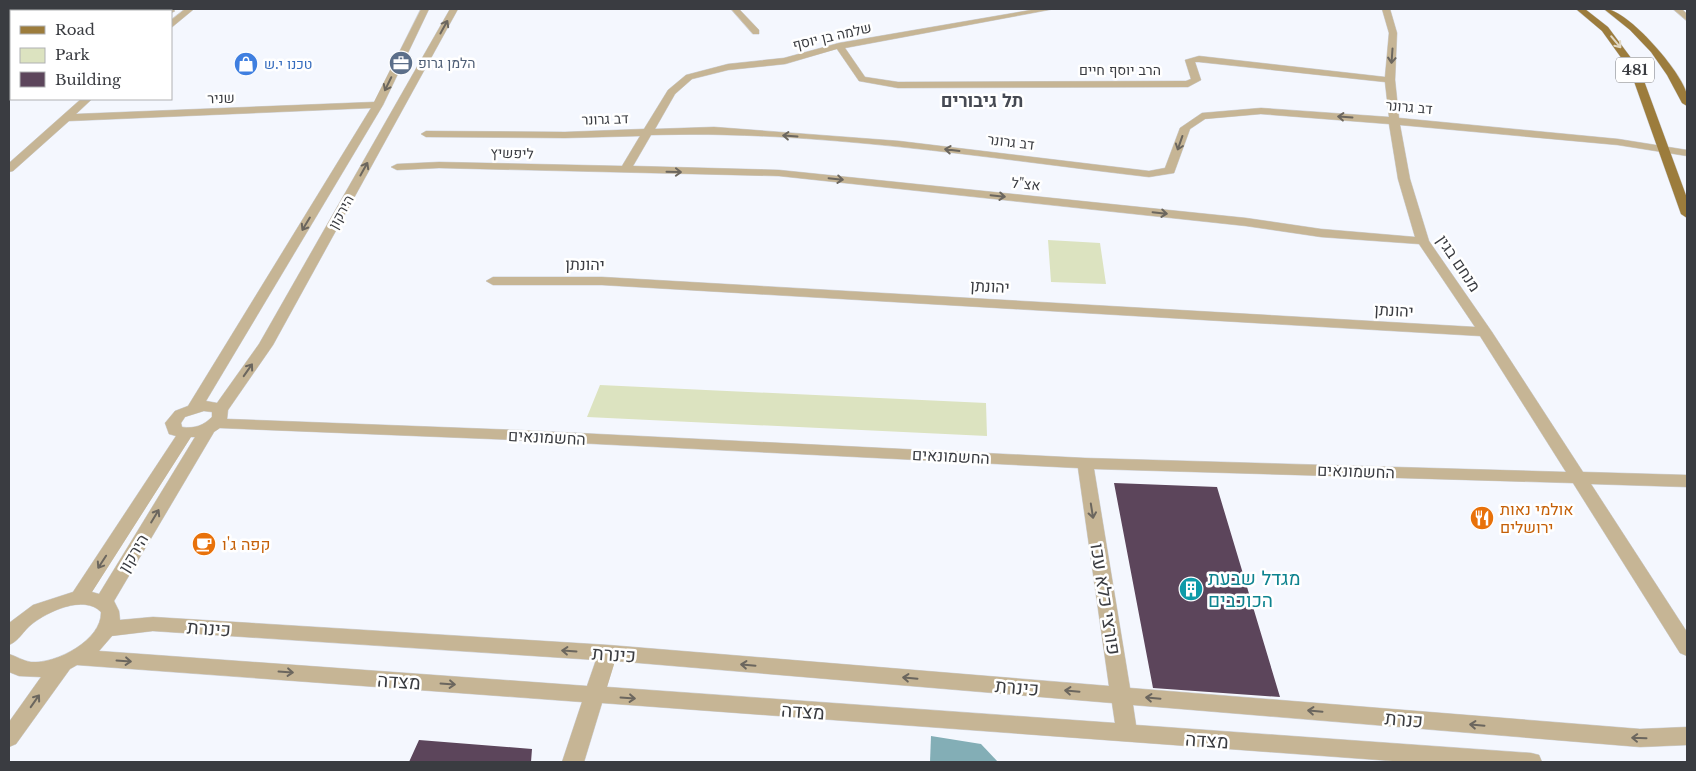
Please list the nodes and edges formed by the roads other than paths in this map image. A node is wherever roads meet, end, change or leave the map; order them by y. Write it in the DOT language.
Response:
graph roads {
  1 [pos="9,9"];
  2 [pos="20,9"];
  3 [pos="43,9"];
  4 [pos="190,9"];
  5 [pos="425,9"];
  6 [pos="454,9"];
  7 [pos="735,9"];
  8 [pos="1050,9"];
  9 [pos="1386,9"];
  10 [pos="1580,9"];
  11 [pos="1608,9"];
  12 [pos="1678,9"];
  13 [pos="39,10"];
  14 [pos="172,11"];
  15 [pos="182,15"];
  16 [pos="1687,18"];
  17 [pos="172,24"];
  18 [pos="756,32"];
  19 [pos="839,46"];
  20 [pos="1390,80"];
  21 [pos="86,100"];
  22 [pos="1687,102"];
  23 [pos="378,105"];
  24 [pos="65,118"];
  25 [pos="1394,121"];
  26 [pos="649,132"];
  27 [pos="426,134"];
  28 [pos="1665,152"];
  29 [pos="1687,155"];
  30 [pos="398,167"];
  31 [pos="9,169"];
  32 [pos="626,171"];
  33 [pos="1687,214"];
  34 [pos="1423,240"];
  35 [pos="493,281"];
  36 [pos="1485,332"];
  37 [pos="195,407"];
  38 [pos="215,420"];
  39 [pos="186,433"];
  40 [pos="1085,463"];
  41 [pos="1579,478"];
  42 [pos="1687,481"];
  43 [pos="79,598"];
  44 [pos="103,602"];
  45 [pos="106,629"];
  46 [pos="10,634"];
  47 [pos="1687,648"];
  48 [pos="608,653"];
  49 [pos="69,660"];
  50 [pos="10,668"];
  51 [pos="595,695"];
  52 [pos="1120,695"];
  53 [pos="1127,734"];
  54 [pos="1687,736"];
  55 [pos="9,738"];
  56 [pos="573,762"];
  57 [pos="1531,762"];
  1 -- 2 [label="main road"];
  2 -- 13 [label="main road"];
  3 -- 13 [label="main road"];
  4 -- 15 [label="street"];
  5 -- 23 [label="street, הירקון, one-way"];
  38 -- 6 [label="street, הירקון, one-way"];
  7 -- 18 [label="street"];
  8 -- 19 [label="street, שלמה בן יוסף"];
  9 -- 20 [label="street, מנחם בגין, one-way"];
  10 -- 28 [label="main road, 481, one-way"];
  11 -- 22 [label="main road, 481"];
  12 -- 16 [label="street"];
  14 -- 15 [label="street"];
  15 -- 17 [label="street"];
  19 -- 20 [label="street, הרב יוסף חיים"];
  19 -- 26 [label="street, שלמה בן יוסף"];
  20 -- 25 [label="street, מנחם בגין"];
  21 -- 24 [label="street"];
  23 -- 24 [label="street, שניר"];
  23 -- 37 [label="street, הירקון, one-way"];
  24 -- 31 [label="street"];
  25 -- 26 [label="street, דב גרונר, one-way"];
  25 -- 28 [label="street, דב גרונר"];
  25 -- 34 [label="street, מנחם בגין"];
  26 -- 27 [label="street, דב גרונר"];
  26 -- 32 [label="street, שלמה בן יוסף"];
  28 -- 29 [label="street, דב גרונר"];
  28 -- 33 [label="main road, 481"];
  30 -- 32 [label="street, ליפשיץ"];
  32 -- 34 [label="street, אצ\"ל, one-way"];
  34 -- 36 [label="street, מנחם בגין"];
  35 -- 36 [label="street, יהונתן"];
  36 -- 41 [label="street, מנחם בגין"];
  37 -- 38 [label="street"];
  37 -- 39 [label="street"];
  38 -- 39 [label="street"];
  38 -- 40 [label="street, החשמונאים"];
  44 -- 38 [label="street, הירקון, one-way"];
  39 -- 43 [label="street, הירקון, one-way"];
  40 -- 41 [label="street, החשמונאים"];
  40 -- 52 [label="street, פורצי כלא עכו, one-way"];
  41 -- 42 [label="street, החשמונאים"];
  41 -- 47 [label="street, מנחם בגין"];
  43 -- 44 [label="street"];
  43 -- 46 [label="street"];
  44 -- 45 [label="street"];
  48 -- 45 [label="street, כינרת, one-way"];
  45 -- 49 [label="street"];
  48 -- 51 [label="street"];
  52 -- 48 [label="street, כינרת, one-way"];
  49 -- 50 [label="street"];
  49 -- 51 [label="street, מצדה, one-way"];
  55 -- 49 [label="street, one-way"];
  51 -- 53 [label="street, מצדה, one-way"];
  51 -- 56 [label="street"];
  52 -- 53 [label="street, פורצי כלא עכו"];
  54 -- 52 [label="street, כנרת, one-way"];
  53 -- 57 [label="street, מצדה"];
}
